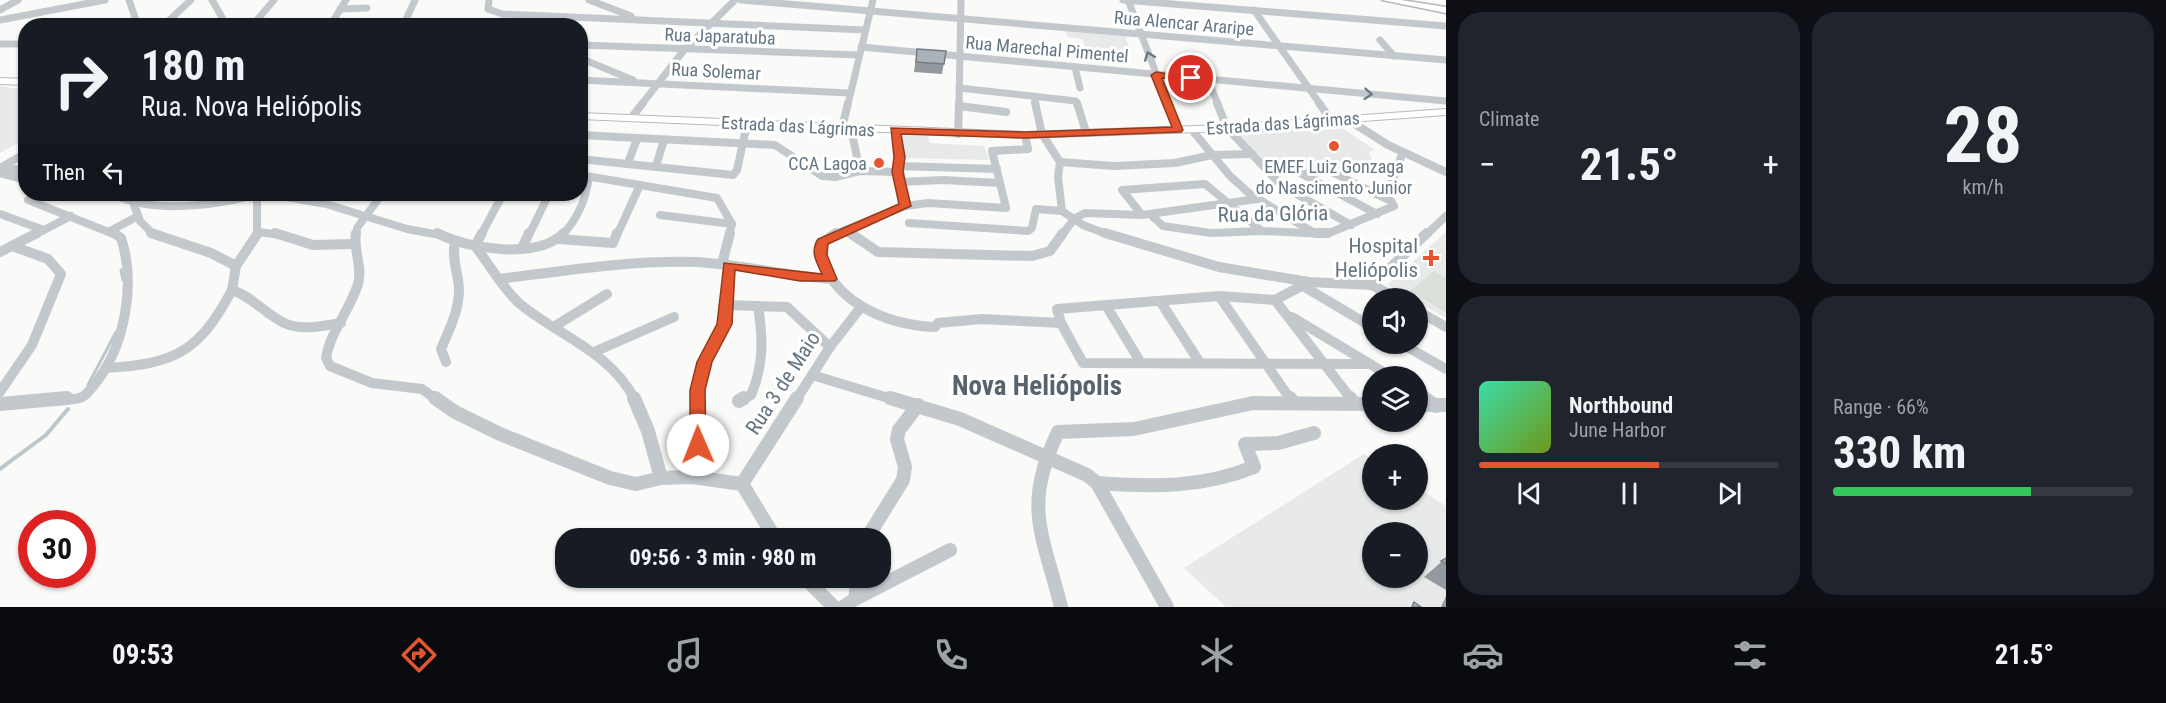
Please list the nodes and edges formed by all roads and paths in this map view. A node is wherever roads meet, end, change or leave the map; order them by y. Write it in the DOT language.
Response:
graph roads {
  1 [pos="18,0"];
  2 [pos="105,0"];
  3 [pos="129,0"];
  4 [pos="191,0"];
  5 [pos="212,0"];
  6 [pos="274,0"];
  7 [pos="346,0"];
  8 [pos="415,0"];
  9 [pos="489,0"];
  10 [pos="589,0"];
  11 [pos="735,0"];
  12 [pos="741,0"];
  13 [pos="873,0"];
  14 [pos="961,0"];
  15 [pos="1123,0"];
  16 [pos="1128,0"];
  17 [pos="1394,0"];
  18 [pos="367,8"];
  19 [pos="340,9"];
  20 [pos="1446,9"];
  21 [pos="0,10"];
  22 [pos="1254,10"];
  23 [pos="870,11"];
  24 [pos="580,17"];
  25 [pos="135,18"];
  26 [pos="172,18"];
  27 [pos="222,18"];
  28 [pos="259,18"];
  29 [pos="335,18"];
  30 [pos="407,18"];
  31 [pos="573,18"];
  32 [pos="960,18"];
  33 [pos="0,20"];
  34 [pos="639,20"];
  35 [pos="710,24"];
  36 [pos="1445,27"];
  37 [pos="865,30"];
  38 [pos="1141,34"];
  39 [pos="1380,40"];
  40 [pos="0,44"];
  41 [pos="18,44"];
  42 [pos="588,45"];
  43 [pos="1281,46"];
  44 [pos="684,50"];
  45 [pos="860,51"];
  46 [pos="958,56"];
  47 [pos="1394,56"];
  48 [pos="1446,60"];
  49 [pos="588,61"];
  50 [pos="1075,67"];
  51 [pos="1156,75"];
  52 [pos="588,80"];
  53 [pos="1208,80"];
  54 [pos="0,81"];
  55 [pos="18,81"];
  56 [pos="640,83"];
  57 [pos="656,83"];
  58 [pos="958,88"];
  59 [pos="1080,88"];
  60 [pos="1310,89"];
  61 [pos="849,93"];
  62 [pos="1034,97"];
  63 [pos="1446,101"];
  64 [pos="959,106"];
  65 [pos="1006,112"];
  66 [pos="1446,114"];
  67 [pos="588,116"];
  68 [pos="631,118"];
  69 [pos="1347,119"];
  70 [pos="1331,120"];
  71 [pos="747,124"];
  72 [pos="1227,128"];
  73 [pos="846,129"];
  74 [pos="1178,130"];
  75 [pos="1192,130"];
  76 [pos="895,131"];
  77 [pos="1086,132"];
  78 [pos="958,134"];
  79 [pos="1042,134"];
  80 [pos="1025,135"];
  81 [pos="588,136"];
  82 [pos="637,139"];
  83 [pos="664,140"];
  84 [pos="740,145"];
  85 [pos="1403,152"];
  86 [pos="1252,154"];
  87 [pos="1212,155"];
  88 [pos="18,158"];
  89 [pos="588,160"];
  90 [pos="1060,162"];
  91 [pos="628,163"];
  92 [pos="656,166"];
  93 [pos="1443,168"];
  94 [pos="0,169"];
  95 [pos="898,169"];
  96 [pos="18,170"];
  97 [pos="997,170"];
  98 [pos="860,171"];
  99 [pos="588,176"];
  100 [pos="18,177"];
  101 [pos="899,182"];
  102 [pos="1000,183"];
  103 [pos="640,185"];
  104 [pos="1377,194"];
  105 [pos="1257,199"];
  106 [pos="31,201"];
  107 [pos="130,201"];
  108 [pos="176,201"];
  109 [pos="219,201"];
  110 [pos="257,201"];
  111 [pos="309,201"];
  112 [pos="376,201"];
  113 [pos="498,201"];
  114 [pos="546,201"];
  115 [pos="583,201"];
  116 [pos="1231,204"];
  117 [pos="905,206"];
  118 [pos="1062,211"];
  119 [pos="0,214"];
  120 [pos="1377,214"];
  121 [pos="365,215"];
  122 [pos="660,215"];
  123 [pos="1146,215"];
  124 [pos="71,216"];
  125 [pos="1446,216"];
  126 [pos="139,218"];
  127 [pos="1074,219"];
  128 [pos="909,223"];
  129 [pos="732,224"];
  130 [pos="1351,225"];
  131 [pos="44,230"];
  132 [pos="845,230"];
  133 [pos="259,231"];
  134 [pos="1262,231"];
  135 [pos="112,232"];
  136 [pos="1314,233"];
  137 [pos="558,239"];
  138 [pos="455,243"];
  139 [pos="354,244"];
  140 [pos="12,246"];
  141 [pos="475,246"];
  142 [pos="522,248"];
  143 [pos="0,252"];
  144 [pos="725,265"];
  145 [pos="236,267"];
  146 [pos="499,279"];
  147 [pos="831,279"];
  148 [pos="1306,284"];
  149 [pos="1372,285"];
  150 [pos="1378,288"];
  151 [pos="232,290"];
  152 [pos="607,294"];
  153 [pos="1219,296"];
  154 [pos="1275,300"];
  155 [pos="1160,301"];
  156 [pos="726,305"];
  157 [pos="758,306"];
  158 [pos="861,307"];
  159 [pos="1107,307"];
  160 [pos="1288,315"];
  161 [pos="1428,316"];
  162 [pos="674,317"];
  163 [pos="1362,320"];
  164 [pos="341,323"];
  165 [pos="1061,323"];
  166 [pos="555,326"];
  167 [pos="1446,327"];
  168 [pos="831,347"];
  169 [pos="594,352"];
  170 [pos="1420,354"];
  171 [pos="446,362"];
  172 [pos="1264,362"];
  173 [pos="1140,363"];
  174 [pos="1200,363"];
  175 [pos="1325,364"];
  176 [pos="1370,364"];
  177 [pos="1373,366"];
  178 [pos="106,368"];
  179 [pos="1446,369"];
  180 [pos="812,375"];
  181 [pos="0,392"];
  182 [pos="739,401"];
  183 [pos="1293,402"];
  184 [pos="1354,403"];
  185 [pos="1362,403"];
  186 [pos="0,404"];
  187 [pos="918,405"];
  188 [pos="1314,433"];
  189 [pos="1046,455"];
  190 [pos="692,477"];
  191 [pos="661,478"];
  192 [pos="1097,483"];
  193 [pos="742,484"];
  194 [pos="769,528"];
  195 [pos="873,528"];
  196 [pos="950,550"];
  197 [pos="815,588"];
  198 [pos="854,588"];
  199 [pos="849,603"];
  200 [pos="834,607"];
  201 [pos="1060,607"];
  202 [pos="1167,607"];
  1 -- 21 [label="street"];
  2 -- 33 [label="street"];
  3 -- 25 [label="street"];
  4 -- 26 [label="street"];
  5 -- 27 [label="street"];
  6 -- 28 [label="street"];
  7 -- 19 [label="street"];
  8 -- 30 [label="street"];
  9 -- 24 [label="street"];
  10 -- 34 [label="street"];
  11 -- 35 [label="street"];
  12 -- 23 [label="street, Rua Alencar Araripe"];
  13 -- 23 [label="street"];
  14 -- 32 [label="street"];
  15 -- 16 [label="street"];
  16 -- 22 [label="street"];
  16 -- 38 [label="street"];
  17 -- 20 [label="highway"];
  18 -- 19 [label="street"];
  19 -- 29 [label="street"];
  22 -- 36 [label="street"];
  22 -- 43 [label="street"];
  23 -- 32 [label="street, Rua Alencar Araripe"];
  23 -- 37 [label="street"];
  24 -- 31 [label="street"];
  24 -- 34 [label="street"];
  32 -- 38 [label="street, Rua Alencar Araripe"];
  32 -- 46 [label="street"];
  34 -- 35 [label="street"];
  35 -- 37 [label="street"];
  35 -- 44 [label="street"];
  37 -- 45 [label="street"];
  38 -- 43 [label="street, Rua Alencar Araripe"];
  51 -- 38 [label="street, one-way"];
  39 -- 47 [label="street"];
  40 -- 41 [label="street"];
  42 -- 44 [label="street, Rua Japaratuba"];
  43 -- 47 [label="street, Rua Alencar Araripe"];
  43 -- 60 [label="street"];
  44 -- 45 [label="street, Rua Japaratuba"];
  44 -- 57 [label="street"];
  45 -- 46 [label="street, Rua Marechal Pimentel"];
  45 -- 61 [label="street"];
  46 -- 50 [label="street, Rua Marechal Pimentel"];
  46 -- 58 [label="street"];
  47 -- 48 [label="street, Rua Alencar Araripe"];
  49 -- 56 [label="street"];
  50 -- 51 [label="street, Rua Marechal Pimentel"];
  50 -- 59 [label="street"];
  51 -- 53 [label="street, Rua Marechal Pimentel"];
  51 -- 74 [label="street"];
  52 -- 56 [label="street, Rua Solemar"];
  53 -- 60 [label="street, Rua Marechal Pimentel"];
  53 -- 72 [label="street"];
  54 -- 55 [label="main road"];
  56 -- 57 [label="street, Rua Solemar"];
  57 -- 61 [label="street, Rua Solemar"];
  57 -- 68 [label="street"];
  58 -- 62 [label="street"];
  58 -- 64 [label="street"];
  60 -- 63 [label="street, Rua Marechal Pimentel, one-way"];
  60 -- 70 [label="street"];
  61 -- 73 [label="street"];
  62 -- 77 [label="street"];
  62 -- 79 [label="street"];
  64 -- 65 [label="street"];
  64 -- 78 [label="street"];
  66 -- 69 [label="main road, Estrada das Lágrimas"];
  67 -- 68 [label="main road, Estrada das Lágrimas"];
  68 -- 71 [label="main road, Estrada das Lágrimas"];
  69 -- 70 [label="main road, Estrada das Lágrimas"];
  69 -- 85 [label="street"];
  70 -- 72 [label="main road, Estrada das Lágrimas"];
  71 -- 73 [label="main road, Estrada das Lágrimas"];
  71 -- 84 [label="street"];
  72 -- 75 [label="main road, Estrada das Lágrimas"];
  72 -- 86 [label="street"];
  73 -- 76 [label="main road, Estrada das Lágrimas"];
  73 -- 98 [label="street"];
  74 -- 75 [label="main road, Estrada das Lágrimas"];
  74 -- 77 [label="main road, Estrada das Lágrimas"];
  75 -- 87 [label="street"];
  76 -- 78 [label="main road, Estrada das Lágrimas"];
  76 -- 95 [label="street"];
  77 -- 79 [label="main road, Estrada das Lágrimas"];
  78 -- 80 [label="main road, Estrada das Lágrimas"];
  79 -- 80 [label="main road, Estrada das Lágrimas"];
  79 -- 90 [label="street"];
  80 -- 97 [label="street"];
  81 -- 82 [label="street"];
  82 -- 83 [label="street"];
  82 -- 91 [label="street"];
  83 -- 84 [label="street"];
  83 -- 92 [label="street"];
  84 -- 92 [label="street"];
  84 -- 98 [label="street"];
  85 -- 93 [label="street"];
  85 -- 104 [label="street"];
  86 -- 87 [label="street"];
  86 -- 130 [label="street"];
  87 -- 90 [label="street"];
  87 -- 105 [label="street"];
  88 -- 94 [label="street"];
  89 -- 91 [label="street"];
  90 -- 118 [label="street"];
  91 -- 92 [label="street"];
  94 -- 96 [label="street"];
  94 -- 100 [label="street"];
  95 -- 97 [label="street"];
  95 -- 98 [label="street"];
  95 -- 101 [label="street"];
  97 -- 102 [label="street"];
  99 -- 103 [label="street"];
  101 -- 102 [label="street"];
  101 -- 117 [label="street"];
  102 -- 117 [label="street"];
  103 -- 129 [label="street"];
  103 -- 137 [label="street"];
  104 -- 120 [label="street"];
  104 -- 120 [label="street"];
  105 -- 116 [label="street"];
  105 -- 136 [label="street"];
  106 -- 124 [label="street"];
  107 -- 126 [label="street"];
  108 -- 109 [label="street"];
  110 -- 133 [label="street"];
  111 -- 121 [label="street"];
  112 -- 121 [label="street"];
  113 -- 141 [label="street"];
  114 -- 142 [label="street"];
  115 -- 137 [label="street"];
  116 -- 123 [label="street"];
  116 -- 123 [label="street"];
  116 -- 134 [label="street"];
  117 -- 132 [label="street"];
  118 -- 127 [label="street"];
  118 -- 128 [label="street"];
  119 -- 131 [label="street"];
  120 -- 130 [label="street, Rua da Glória"];
  121 -- 138 [label="street"];
  121 -- 139 [label="street"];
  122 -- 129 [label="street"];
  123 -- 127 [label="street"];
  123 -- 134 [label="street, Rua da Glória"];
  124 -- 131 [label="street"];
  124 -- 135 [label="street"];
  125 -- 149 [label="street"];
  126 -- 135 [label="street"];
  126 -- 145 [label="street"];
  127 -- 132 [label="street"];
  127 -- 148 [label="street"];
  129 -- 144 [label="street"];
  130 -- 136 [label="street, Rua da Glória"];
  131 -- 140 [label="street"];
  132 -- 147 [label="street"];
  133 -- 139 [label="street"];
  133 -- 145 [label="street"];
  134 -- 136 [label="street, Rua da Glória"];
  135 -- 178 [label="street"];
  137 -- 142 [label="street"];
  138 -- 141 [label="street"];
  138 -- 171 [label="street"];
  139 -- 164 [label="street"];
  140 -- 143 [label="street"];
  140 -- 181 [label="street"];
  141 -- 142 [label="street"];
  141 -- 146 [label="street"];
  144 -- 146 [label="street"];
  144 -- 147 [label="street"];
  144 -- 156 [label="street"];
  145 -- 151 [label="street"];
  146 -- 166 [label="street"];
  147 -- 158 [label="street"];
  148 -- 149 [label="street"];
  148 -- 154 [label="street"];
  148 -- 163 [label="street"];
  149 -- 150 [label="street"];
  151 -- 164 [label="street"];
  151 -- 178 [label="street"];
  152 -- 166 [label="street"];
  153 -- 154 [label="street"];
  153 -- 155 [label="street"];
  153 -- 172 [label="street"];
  154 -- 160 [label="street"];
  155 -- 159 [label="street"];
  155 -- 174 [label="street"];
  156 -- 157 [label="street"];
  156 -- 190 [label="street"];
  157 -- 168 [label="street"];
  157 -- 182 [label="street"];
  158 -- 165 [label="street"];
  158 -- 168 [label="street, Rua 3 de Maio"];
  159 -- 165 [label="street"];
  159 -- 173 [label="street"];
  160 -- 175 [label="street"];
  160 -- 176 [label="street"];
  161 -- 167 [label="street"];
  162 -- 169 [label="street"];
  164 -- 191 [label="street"];
  165 -- 173 [label="street"];
  166 -- 169 [label="street"];
  168 -- 180 [label="street, Rua 3 de Maio"];
  169 -- 191 [label="street"];
  170 -- 179 [label="street"];
  172 -- 174 [label="street"];
  172 -- 175 [label="street"];
  172 -- 183 [label="street"];
  173 -- 174 [label="street"];
  175 -- 176 [label="street"];
  175 -- 184 [label="street"];
  176 -- 177 [label="street"];
  178 -- 186 [label="street"];
  180 -- 187 [label="street"];
  180 -- 193 [label="street, Rua 3 de Maio"];
  183 -- 184 [label="street"];
  183 -- 189 [label="street"];
  184 -- 185 [label="street"];
  187 -- 189 [label="street"];
  187 -- 195 [label="street"];
  188 -- 192 [label="street"];
  189 -- 192 [label="street"];
  189 -- 201 [label="street"];
  190 -- 191 [label="street"];
  190 -- 193 [label="street"];
  192 -- 202 [label="street"];
  193 -- 194 [label="street"];
  196 -- 199 [label="street"];
  197 -- 200 [label="street"];
  198 -- 199 [label="street"];
}
